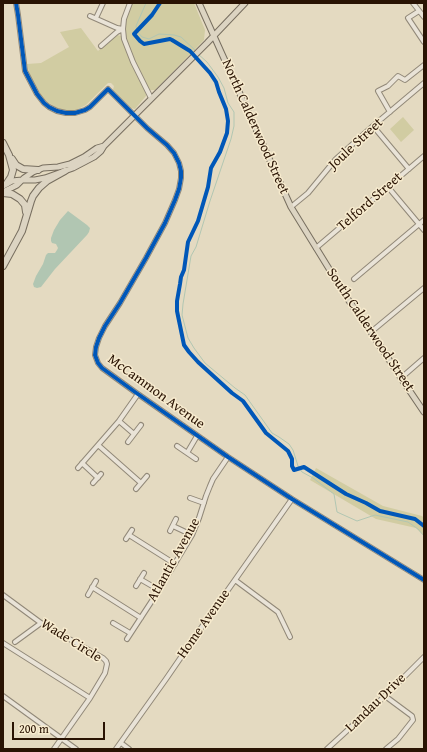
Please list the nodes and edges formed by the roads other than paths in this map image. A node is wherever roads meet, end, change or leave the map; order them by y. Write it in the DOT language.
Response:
graph roads {
  1 [pos="16,3"];
  2 [pos="103,3"];
  3 [pos="130,3"];
  4 [pos="199,3"];
  5 [pos="245,3"];
  6 [pos="413,3"];
  7 [pos="419,11"];
  8 [pos="90,16"];
  9 [pos="424,17"];
  10 [pos="96,18"];
  11 [pos="123,29"];
  12 [pos="214,36"];
  13 [pos="424,42"];
  14 [pos="101,46"];
  15 [pos="424,65"];
  16 [pos="424,84"];
  17 [pos="151,98"];
  18 [pos="390,112"];
  19 [pos="134,115"];
  20 [pos="373,126"];
  21 [pos="3,143"];
  22 [pos="104,146"];
  23 [pos="9,155"];
  24 [pos="424,156"];
  25 [pos="409,169"];
  26 [pos="38,170"];
  27 [pos="65,171"];
  28 [pos="22,180"];
  29 [pos="5,184"];
  30 [pos="388,187"];
  31 [pos="3,193"];
  32 [pos="291,207"];
  33 [pos="424,220"];
  34 [pos="25,222"];
  35 [pos="419,224"];
  36 [pos="424,230"];
  37 [pos="316,248"];
  38 [pos="3,266"];
  39 [pos="354,279"];
  40 [pos="424,288"];
  41 [pos="371,332"];
  42 [pos="424,358"];
  43 [pos="401,378"];
  44 [pos="138,394"];
  45 [pos="424,412"];
  46 [pos="119,421"];
  47 [pos="141,425"];
  48 [pos="134,434"];
  49 [pos="198,436"];
  50 [pos="128,442"];
  51 [pos="98,445"];
  52 [pos="177,446"];
  53 [pos="187,453"];
  54 [pos="228,457"];
  55 [pos="196,459"];
  56 [pos="82,463"];
  57 [pos="78,468"];
  58 [pos="147,476"];
  59 [pos="93,483"];
  60 [pos="141,483"];
  61 [pos="136,489"];
  62 [pos="190,498"];
  63 [pos="292,499"];
  64 [pos="204,503"];
  65 [pos="176,519"];
  66 [pos="173,526"];
  67 [pos="132,530"];
  68 [pos="170,531"];
  69 [pos="129,535"];
  70 [pos="192,535"];
  71 [pos="126,539"];
  72 [pos="175,564"];
  73 [pos="144,573"];
  74 [pos="140,579"];
  75 [pos="235,580"];
  76 [pos="424,580"];
  77 [pos="96,581"];
  78 [pos="136,586"];
  79 [pos="92,587"];
  80 [pos="159,590"];
  81 [pos="88,595"];
  82 [pos="3,596"];
  83 [pos="141,618"];
  84 [pos="41,623"];
  85 [pos="113,623"];
  86 [pos="130,633"];
  87 [pos="290,637"];
  88 [pos="127,639"];
  89 [pos="15,642"];
  90 [pos="3,643"];
  91 [pos="424,657"];
  92 [pos="3,696"];
  93 [pos="385,696"];
  94 [pos="90,698"];
  95 [pos="62,739"];
  96 [pos="120,743"];
  97 [pos="54,749"];
  98 [pos="76,749"];
  99 [pos="116,749"];
  100 [pos="129,749"];
  101 [pos="327,749"];
  102 [pos="386,749"];
  1 -- 19 [label="street, McCammon Avenue"];
  2 -- 10 [label="street"];
  3 -- 11 [label="street"];
  4 -- 12 [label="main road, North Calderwood Street"];
  5 -- 12 [label="main road"];
  6 -- 7 [label="street"];
  7 -- 9 [label="street"];
  7 -- 13 [label="street"];
  8 -- 10 [label="street"];
  10 -- 11 [label="street"];
  11 -- 14 [label="street"];
  11 -- 17 [label="street"];
  12 -- 17 [label="main road"];
  12 -- 32 [label="main road, North Calderwood Street"];
  15 -- 18 [label="street"];
  16 -- 18 [label="street, Joule Street"];
  17 -- 19 [label="main road"];
  18 -- 20 [label="street, Joule Street"];
  19 -- 22 [label="main road"];
  19 -- 44 [label="street, McCammon Avenue"];
  20 -- 25 [label="street"];
  20 -- 32 [label="street, Joule Street"];
  21 -- 23 [label="highway"];
  22 -- 26 [label="main road"];
  22 -- 27 [label="main road"];
  23 -- 26 [label="highway"];
  23 -- 29 [label="highway"];
  24 -- 25 [label="street, Telford Street"];
  25 -- 30 [label="street, Telford Street"];
  26 -- 28 [label="main road"];
  27 -- 28 [label="main road"];
  27 -- 34 [label="highway"];
  28 -- 29 [label="main road"];
  28 -- 31 [label="main road"];
  30 -- 35 [label="street"];
  30 -- 37 [label="street, Telford Street"];
  31 -- 34 [label="highway"];
  32 -- 37 [label="main road, North Calderwood Street"];
  33 -- 35 [label="street"];
  34 -- 38 [label="highway"];
  35 -- 36 [label="street"];
  35 -- 39 [label="street"];
  37 -- 41 [label="main road, South Calderwood Street"];
  40 -- 41 [label="street"];
  41 -- 43 [label="main road, South Calderwood Street"];
  42 -- 43 [label="street"];
  43 -- 45 [label="main road, South Calderwood Street"];
  44 -- 46 [label="street"];
  44 -- 49 [label="street, McCammon Avenue"];
  46 -- 48 [label="street"];
  46 -- 51 [label="street"];
  47 -- 48 [label="street"];
  48 -- 50 [label="street"];
  49 -- 53 [label="street"];
  49 -- 54 [label="street, McCammon Avenue"];
  51 -- 56 [label="street"];
  51 -- 60 [label="street"];
  52 -- 53 [label="street"];
  53 -- 55 [label="street"];
  54 -- 63 [label="street, McCammon Avenue"];
  54 -- 64 [label="street, Atlantic Avenue"];
  56 -- 57 [label="street"];
  56 -- 59 [label="street"];
  58 -- 60 [label="street"];
  60 -- 61 [label="street"];
  62 -- 64 [label="street"];
  63 -- 75 [label="street, Home Avenue"];
  63 -- 76 [label="street, McCammon Avenue"];
  64 -- 70 [label="street, Atlantic Avenue"];
  65 -- 66 [label="street"];
  66 -- 68 [label="street"];
  66 -- 70 [label="street"];
  67 -- 69 [label="street"];
  69 -- 71 [label="street"];
  69 -- 72 [label="street"];
  70 -- 72 [label="street, Atlantic Avenue"];
  72 -- 80 [label="street, Atlantic Avenue"];
  73 -- 74 [label="street"];
  74 -- 78 [label="street"];
  74 -- 80 [label="street"];
  75 -- 87 [label="street"];
  75 -- 96 [label="street, Home Avenue"];
  77 -- 79 [label="street"];
  79 -- 81 [label="street"];
  79 -- 83 [label="street"];
  80 -- 83 [label="street, Atlantic Avenue"];
  82 -- 84 [label="street, Wade Circle"];
  83 -- 86 [label="street, Atlantic Avenue"];
  84 -- 89 [label="street"];
  84 -- 94 [label="street, Wade Circle"];
  85 -- 86 [label="street"];
  86 -- 88 [label="street, Atlantic Avenue"];
  90 -- 94 [label="street"];
  91 -- 93 [label="street, Landau Drive"];
  92 -- 95 [label="street"];
  93 -- 101 [label="street, Landau Drive"];
  93 -- 102 [label="street"];
  94 -- 95 [label="street"];
  95 -- 97 [label="street"];
  95 -- 98 [label="street"];
  96 -- 99 [label="street, Home Avenue"];
  96 -- 100 [label="street"];
}
